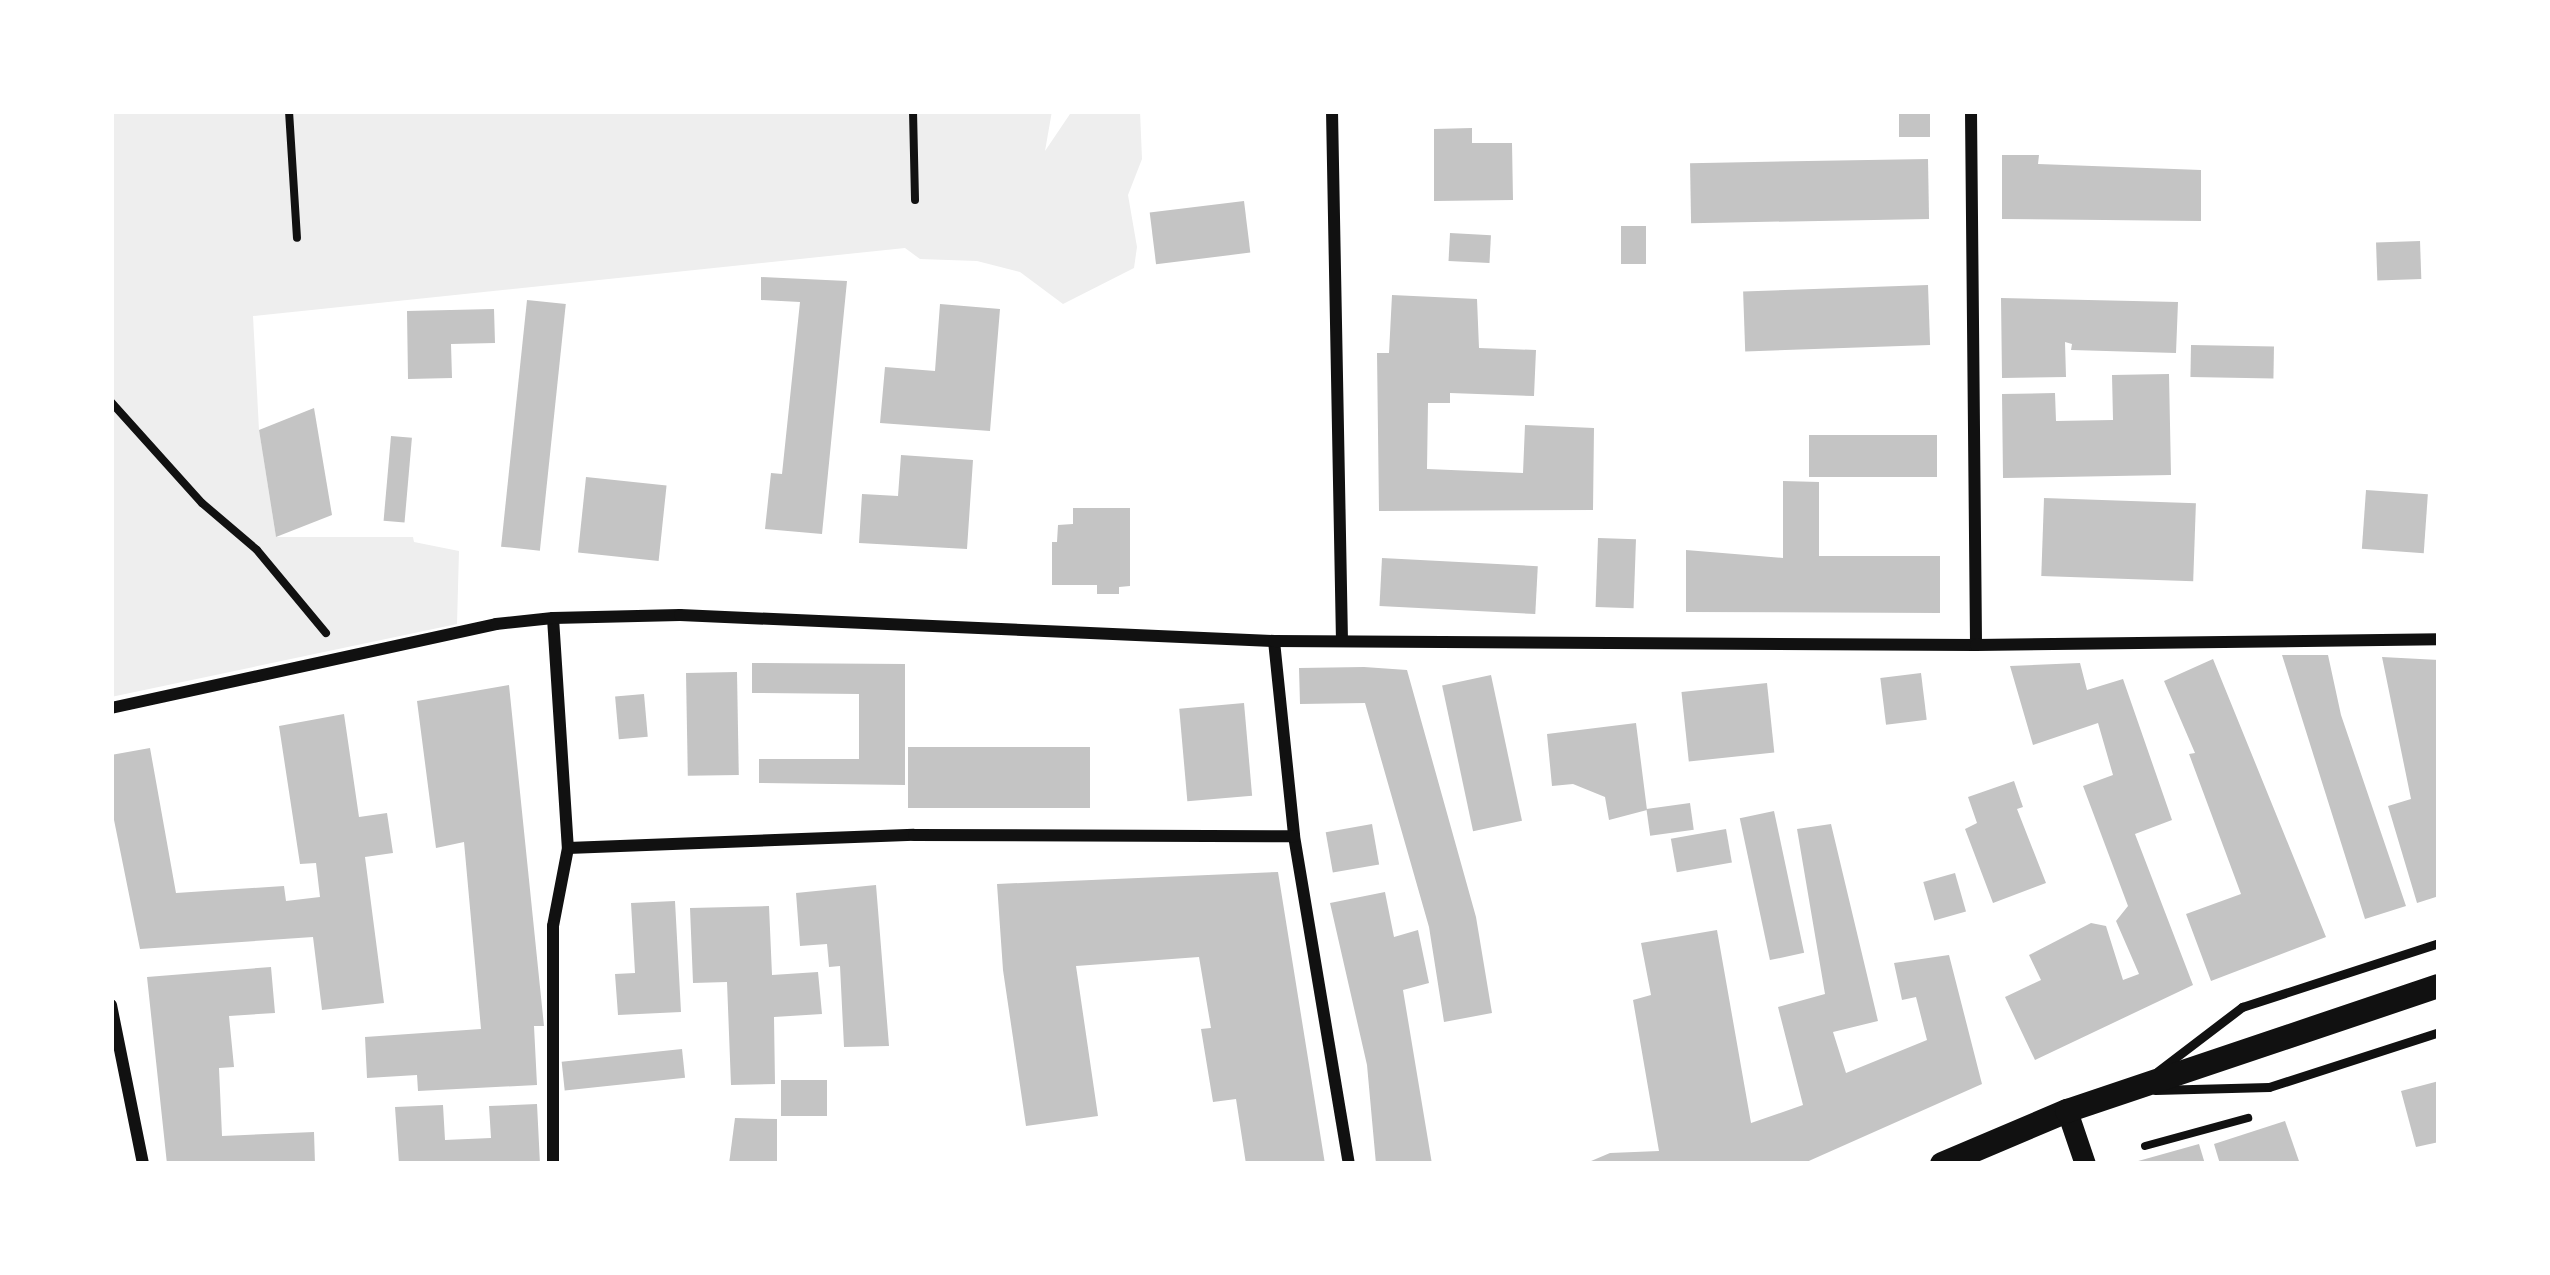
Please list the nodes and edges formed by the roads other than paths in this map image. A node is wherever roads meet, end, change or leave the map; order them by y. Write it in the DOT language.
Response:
graph roads {
  1 [pos="1332,111"];
  2 [pos="1971,111"];
  3 [pos="553,618"];
  4 [pos="2439,639"];
  5 [pos="1274,641"];
  6 [pos="1342,641"];
  7 [pos="1976,645"];
  8 [pos="111,708"];
  9 [pos="1294,836"];
  10 [pos="568,848"];
  11 [pos="2439,943"];
  12 [pos="2439,986"];
  13 [pos="111,1005"];
  14 [pos="2439,1032"];
  15 [pos="2132,1090"];
  16 [pos="2067,1111"];
  17 [pos="143,1164"];
  18 [pos="554,1164"];
  19 [pos="1349,1164"];
  20 [pos="1942,1164"];
  21 [pos="2084,1164"];
  1 -- 6 [label="street"];
  2 -- 7 [label="street"];
  3 -- 5 [label="street"];
  3 -- 8 [label="street"];
  3 -- 10 [label="street"];
  4 -- 7 [label="street"];
  5 -- 6 [label="street"];
  5 -- 9 [label="street"];
  6 -- 7 [label="street"];
  9 -- 10 [label="street"];
  9 -- 19 [label="street"];
  10 -- 18 [label="street"];
  11 -- 15 [label="lane"];
  12 -- 15 [label="main road"];
  13 -- 17 [label="street"];
  14 -- 15 [label="lane"];
  15 -- 16 [label="main road"];
  16 -- 20 [label="main road"];
  16 -- 21 [label="street"];
}
